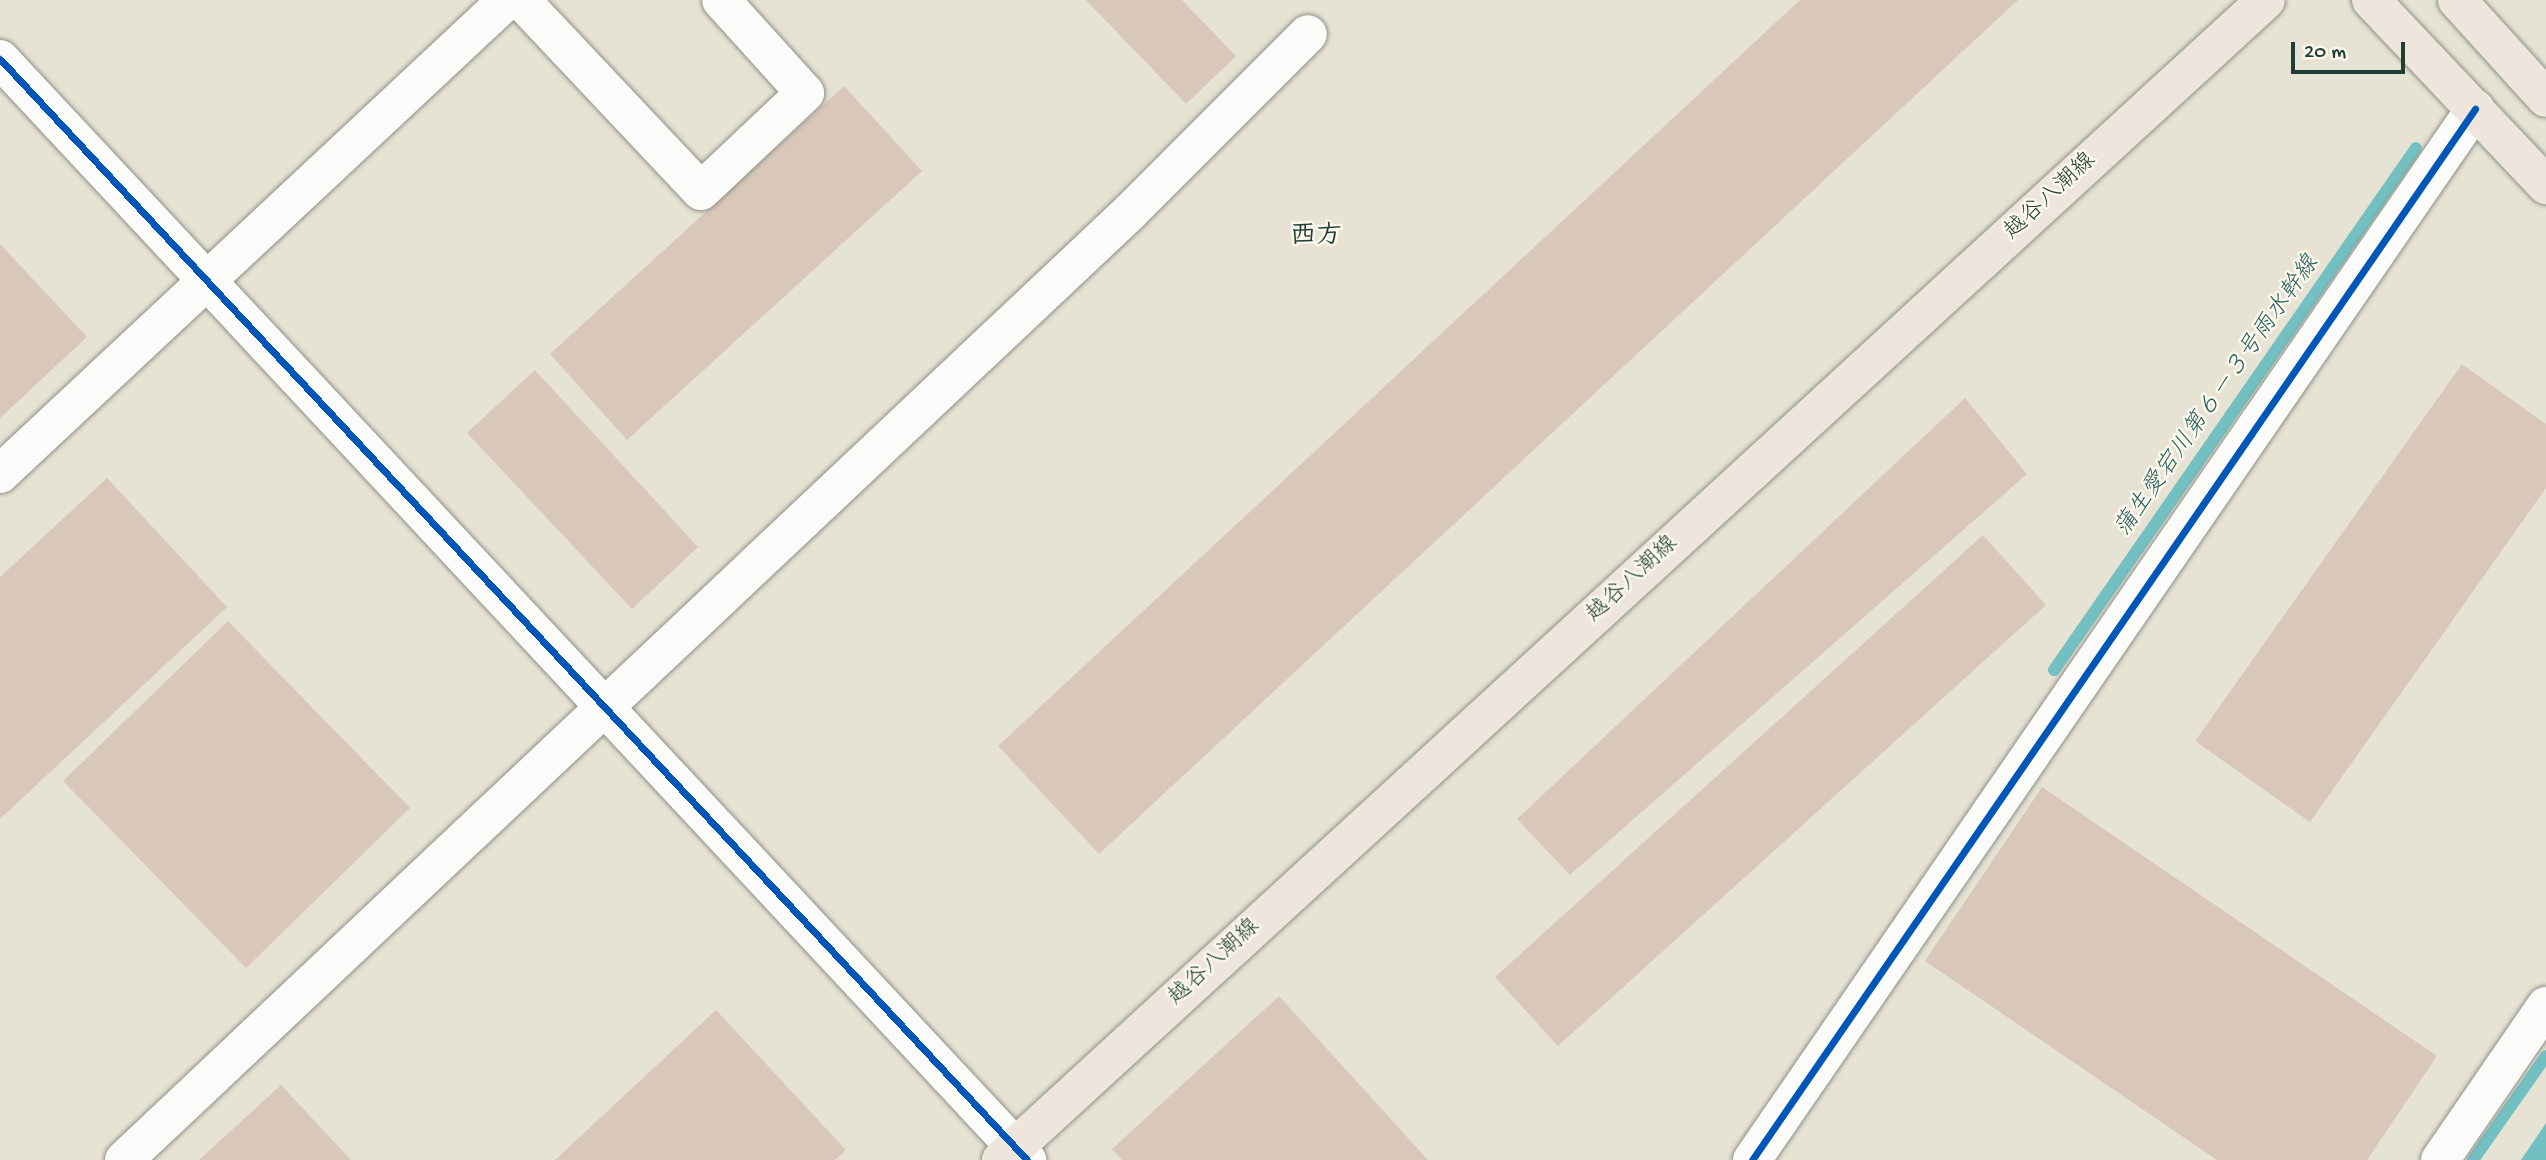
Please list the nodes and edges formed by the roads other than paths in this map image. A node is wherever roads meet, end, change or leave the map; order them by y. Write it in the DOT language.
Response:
graph roads {
  1 [pos="507,0"];
  2 [pos="521,0"];
  3 [pos="721,0"];
  4 [pos="2266,0"];
  5 [pos="2371,0"];
  6 [pos="2457,0"];
  7 [pos="1308,34"];
  8 [pos="0,59"];
  9 [pos="2546,98"];
  10 [pos="2475,109"];
  11 [pos="2546,185"];
  12 [pos="206,282"];
  13 [pos="0,474"];
  14 [pos="605,709"];
  15 [pos="2546,1006"];
  16 [pos="1014,1156"];
  17 [pos="124,1160"];
  18 [pos="1752,1160"];
  19 [pos="2440,1160"];
  1 -- 12 [label="street"];
  2 -- 3 [label="street"];
  4 -- 16 [label="main road, 越谷八潮線"];
  5 -- 10 [label="main road"];
  6 -- 9 [label="main road"];
  7 -- 14 [label="street"];
  8 -- 12 [label="street"];
  10 -- 11 [label="main road"];
  10 -- 18 [label="street"];
  12 -- 13 [label="street"];
  12 -- 14 [label="street"];
  14 -- 16 [label="street"];
  14 -- 17 [label="street"];
  15 -- 19 [label="street"];
}
